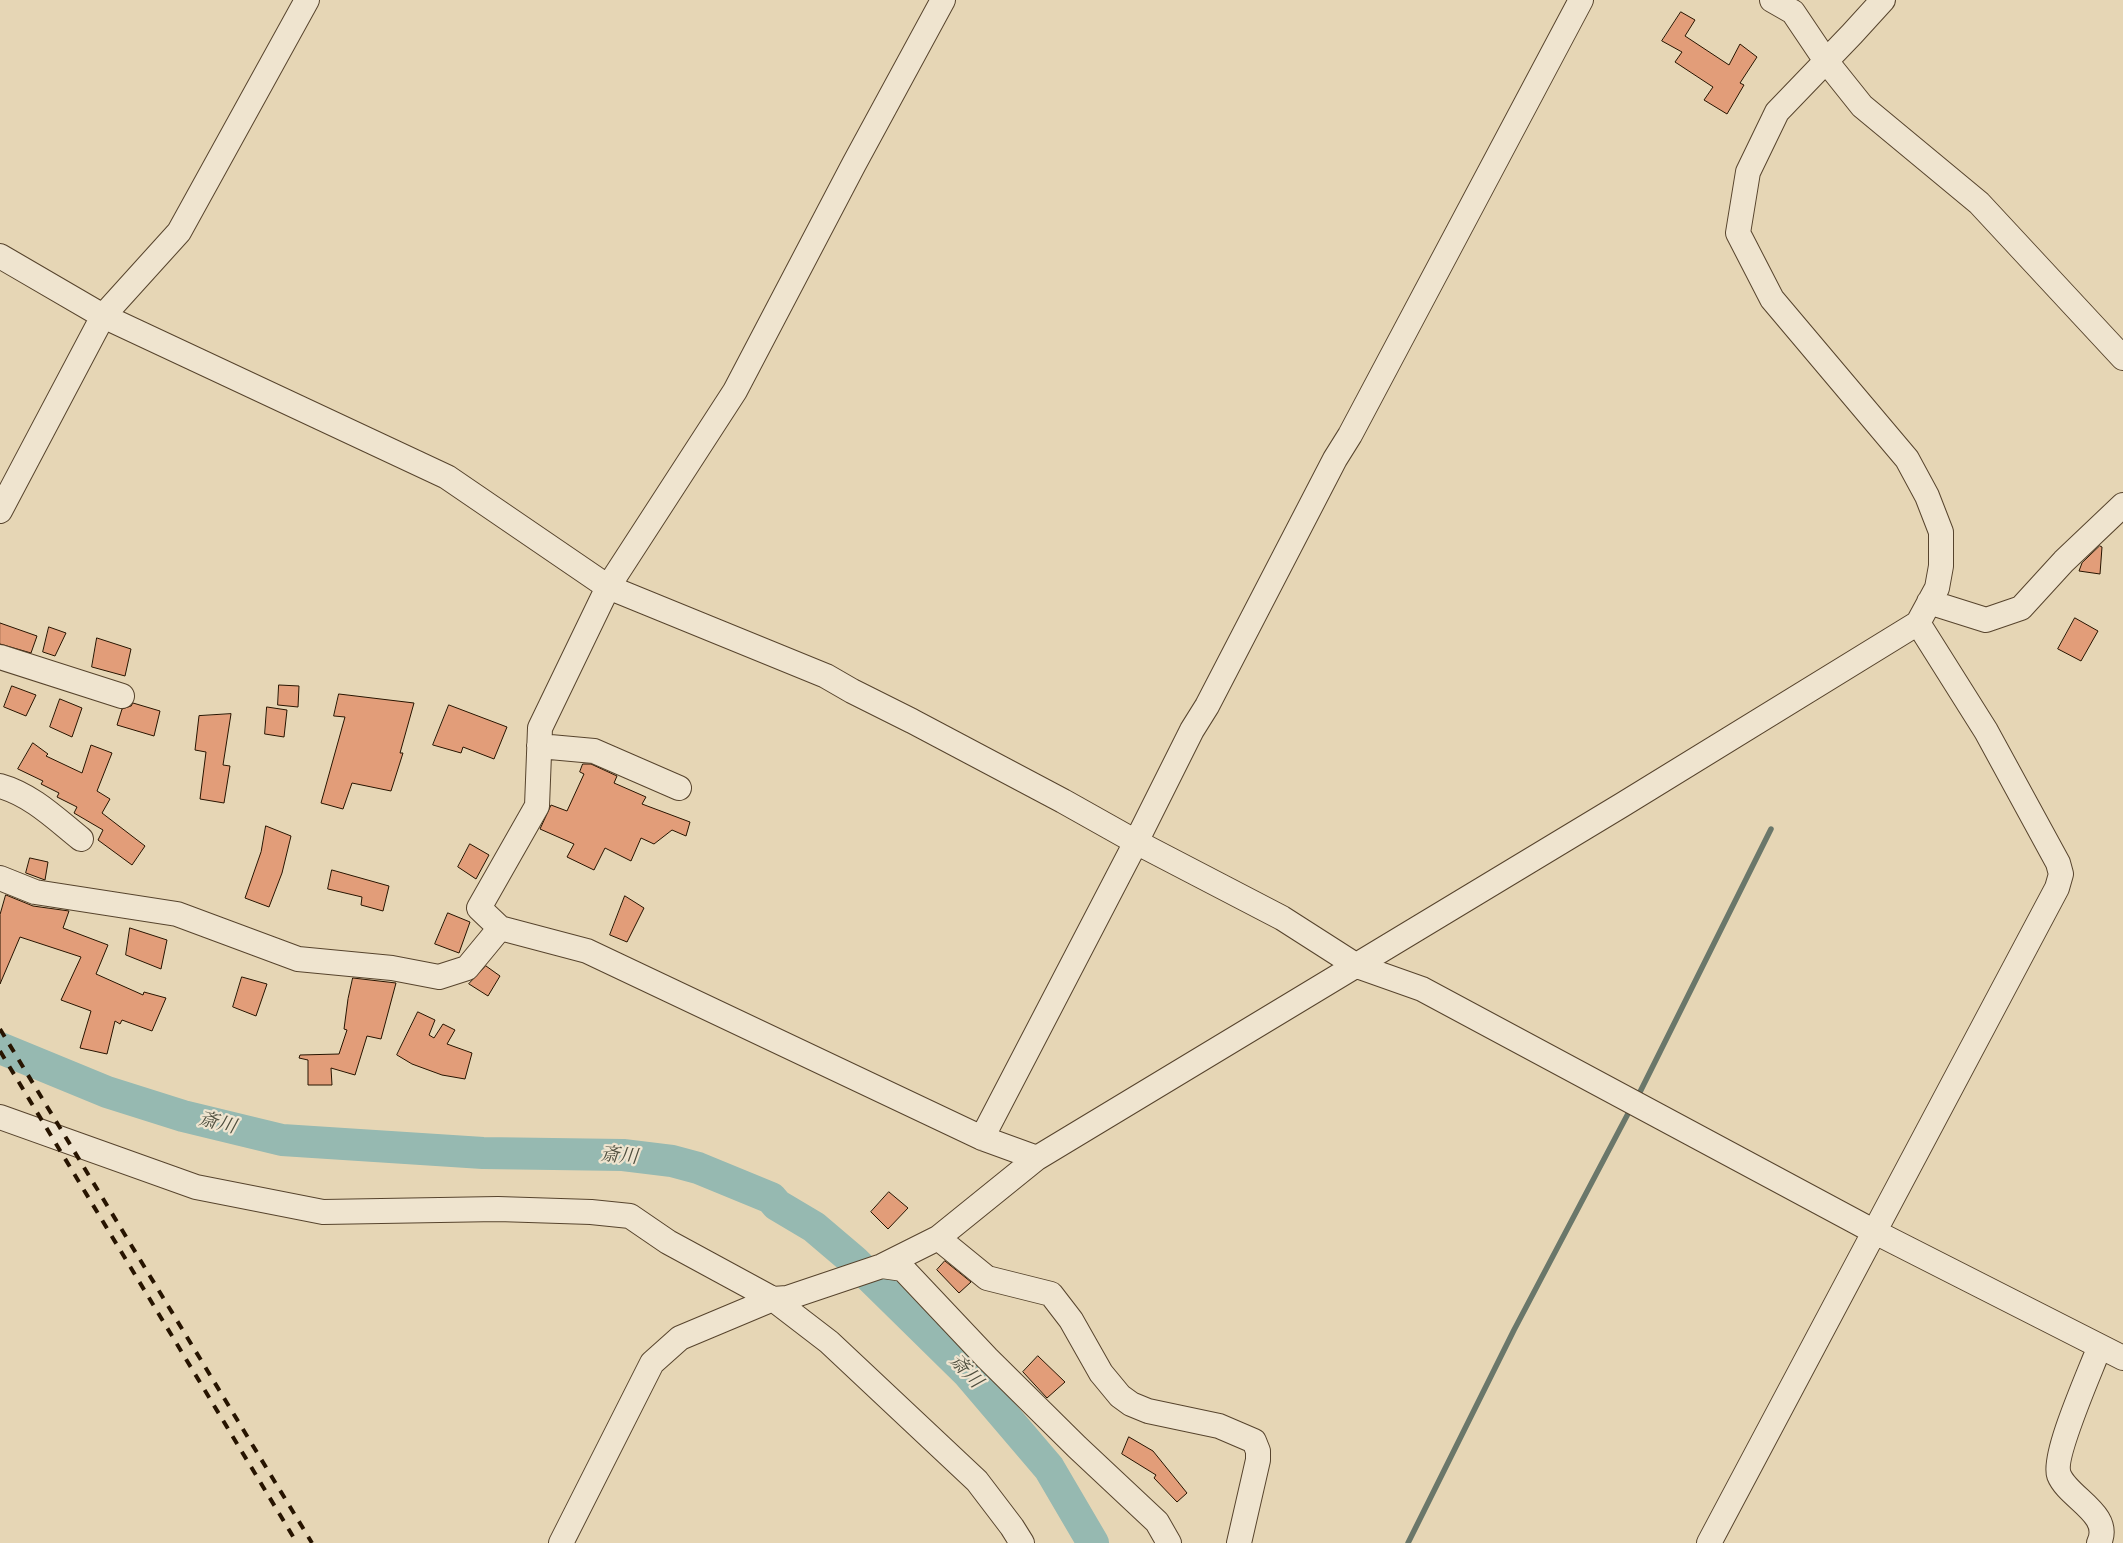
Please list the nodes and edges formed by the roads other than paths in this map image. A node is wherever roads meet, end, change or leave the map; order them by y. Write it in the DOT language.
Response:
graph roads {
  1 [pos="307,0"];
  2 [pos="943,0"];
  3 [pos="1581,0"];
  4 [pos="1772,0"];
  5 [pos="1882,0"];
  6 [pos="1826,62"];
  7 [pos="0,256"];
  8 [pos="104,316"];
  9 [pos="2123,358"];
  10 [pos="2123,505"];
  11 [pos="0,511"];
  12 [pos="608,587"];
  13 [pos="1930,602"];
  14 [pos="1918,624"];
  15 [pos="0,657"];
  16 [pos="122,696"];
  17 [pos="539,746"];
  18 [pos="0,786"];
  19 [pos="679,788"];
  20 [pos="81,839"];
  21 [pos="1136,842"];
  22 [pos="0,878"];
  23 [pos="500,928"];
  24 [pos="1357,966"];
  25 [pos="0,1117"];
  26 [pos="982,1138"];
  27 [pos="1038,1158"];
  28 [pos="1873,1230"];
  29 [pos="938,1238"];
  30 [pos="882,1266"];
  31 [pos="780,1298"];
  32 [pos="2099,1348"];
  33 [pos="2123,1358"];
  34 [pos="561,1543"];
  35 [pos="1022,1543"];
  36 [pos="1169,1543"];
  37 [pos="1239,1543"];
  38 [pos="1709,1543"];
  39 [pos="2098,1543"];
  1 -- 8 [label="street"];
  2 -- 12 [label="street"];
  3 -- 21 [label="street"];
  4 -- 6 [label="street"];
  5 -- 6 [label="street"];
  6 -- 9 [label="street"];
  6 -- 13 [label="street"];
  7 -- 8 [label="street"];
  8 -- 11 [label="street"];
  8 -- 12 [label="street"];
  10 -- 13 [label="street"];
  12 -- 17 [label="street"];
  12 -- 21 [label="street"];
  13 -- 14 [label="street"];
  14 -- 24 [label="street"];
  14 -- 28 [label="street"];
  15 -- 16 [label="street"];
  17 -- 19 [label="street"];
  17 -- 23 [label="street"];
  18 -- 20 [label="street"];
  21 -- 24 [label="street"];
  21 -- 26 [label="street"];
  22 -- 23 [label="street"];
  23 -- 26 [label="street"];
  24 -- 27 [label="street"];
  24 -- 28 [label="street"];
  25 -- 31 [label="street"];
  26 -- 27 [label="street"];
  27 -- 29 [label="street"];
  28 -- 32 [label="street"];
  28 -- 38 [label="street"];
  29 -- 30 [label="street"];
  29 -- 37 [label="street"];
  30 -- 31 [label="street"];
  30 -- 36 [label="street"];
  31 -- 34 [label="street"];
  31 -- 35 [label="street"];
  32 -- 33 [label="street"];
  32 -- 39 [label="street"];
}
